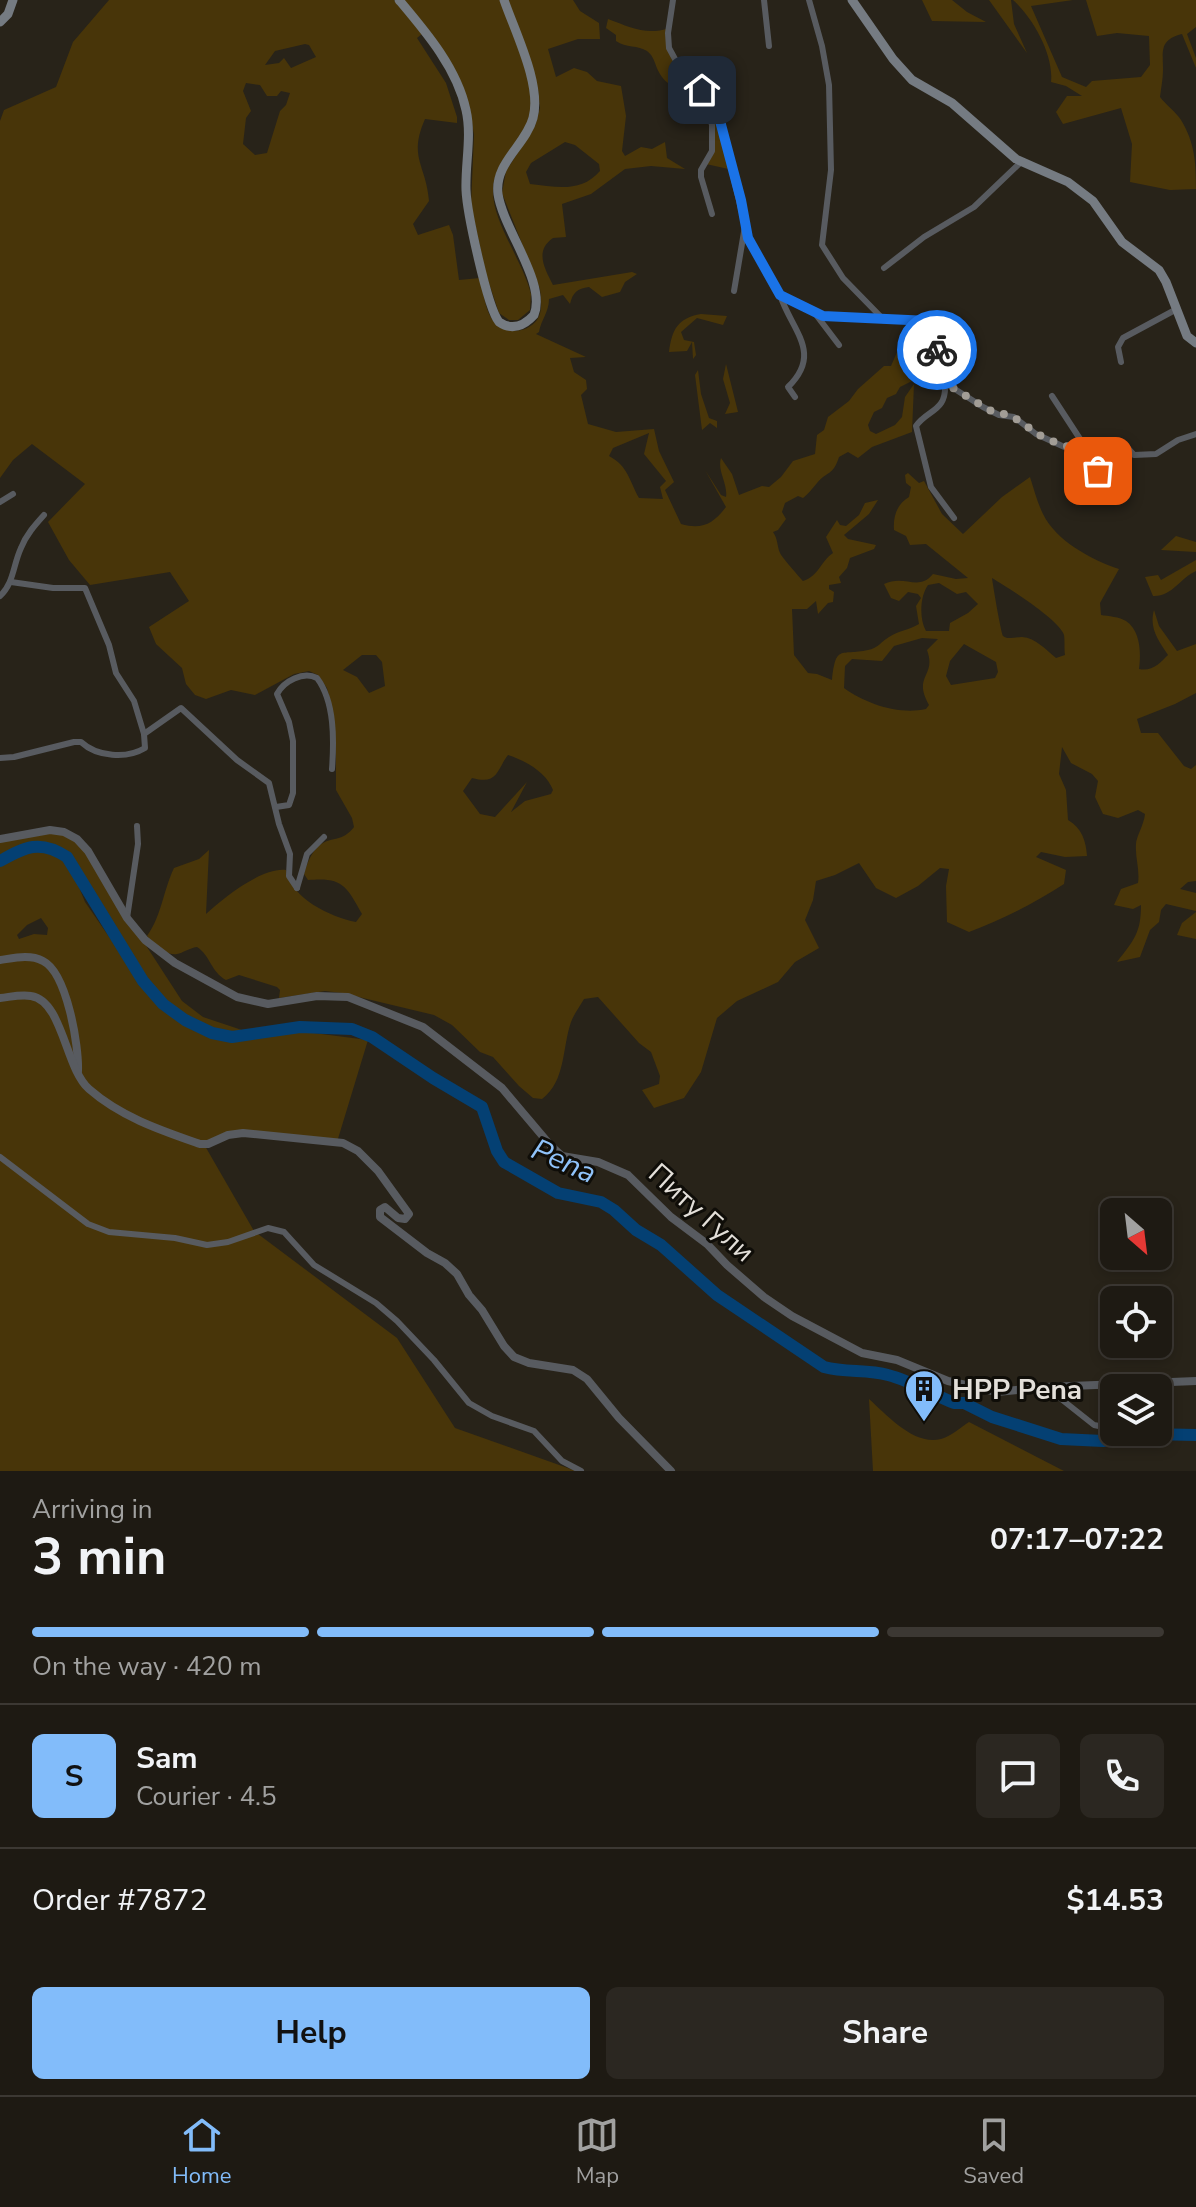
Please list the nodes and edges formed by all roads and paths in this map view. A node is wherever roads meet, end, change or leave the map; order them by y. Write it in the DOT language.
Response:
graph roads {
  1 [pos="13,0"];
  2 [pos="399,0"];
  3 [pos="504,0"];
  4 [pos="673,0"];
  5 [pos="764,0"];
  6 [pos="809,0"];
  7 [pos="852,0"];
  8 [pos="0,22"];
  9 [pos="769,46"];
  10 [pos="702,90"];
  11 [pos="1021,162"];
  12 [pos="712,214"];
  13 [pos="745,222"];
  14 [pos="884,268"];
  15 [pos="734,291"];
  16 [pos="780,295"];
  17 [pos="1175,310"];
  18 [pos="814,312"];
  19 [pos="884,320"];
  20 [pos="1196,343"];
  21 [pos="839,345"];
  22 [pos="1121,362"];
  23 [pos="944,379"];
  24 [pos="1052,396"];
  25 [pos="795,397"];
  26 [pos="1196,434"];
  27 [pos="1080,451"];
  28 [pos="1096,454"];
  29 [pos="13,494"];
  30 [pos="1108,501"];
  31 [pos="0,502"];
  32 [pos="44,515"];
  33 [pos="954,518"];
  34 [pos="11,582"];
  35 [pos="0,596"];
  36 [pos="144,734"];
  37 [pos="0,758"];
  38 [pos="332,769"];
  39 [pos="276,807"];
  40 [pos="137,826"];
  41 [pos="324,837"];
  42 [pos="0,839"];
  43 [pos="127,918"];
  44 [pos="0,960"];
  45 [pos="0,998"];
  46 [pos="78,1047"];
  47 [pos="67,1050"];
  48 [pos="78,1073"];
  49 [pos="0,1157"];
  50 [pos="1196,1381"];
  51 [pos="1046,1387"];
  52 [pos="1100,1426"];
  53 [pos="581,1471"];
  54 [pos="671,1471"];
  1 -- 8 [label="main road"];
  2 -- 3 [label="main road"];
  4 -- 10 [label="street"];
  5 -- 9 [label="street"];
  6 -- 19 [label="street"];
  7 -- 11 [label="main road"];
  10 -- 12 [label="street"];
  10 -- 13 [label="street"];
  11 -- 14 [label="street"];
  11 -- 17 [label="main road"];
  13 -- 15 [label="street"];
  13 -- 16 [label="street"];
  16 -- 18 [label="street"];
  16 -- 25 [label="street"];
  17 -- 20 [label="main road"];
  17 -- 22 [label="street"];
  18 -- 19 [label="street"];
  18 -- 21 [label="street"];
  19 -- 23 [label="street"];
  23 -- 27 [label="street"];
  23 -- 33 [label="street"];
  24 -- 28 [label="street"];
  26 -- 28 [label="street"];
  27 -- 28 [label="street"];
  27 -- 30 [label="street"];
  29 -- 31 [label="street"];
  32 -- 34 [label="street"];
  34 -- 35 [label="street"];
  34 -- 36 [label="street"];
  36 -- 37 [label="street"];
  36 -- 39 [label="street"];
  38 -- 39 [label="street"];
  39 -- 41 [label="street"];
  40 -- 43 [label="street"];
  42 -- 43 [label="street, Питу Гули"];
  43 -- 51 [label="street, Питу Гули"];
  44 -- 46 [label="street"];
  45 -- 47 [label="street"];
  46 -- 47 [label="street"];
  46 -- 48 [label="street"];
  47 -- 48 [label="street"];
  48 -- 54 [label="street"];
  49 -- 53 [label="street"];
  50 -- 51 [label="street, Питу Гули"];
  51 -- 52 [label="street"];
}
